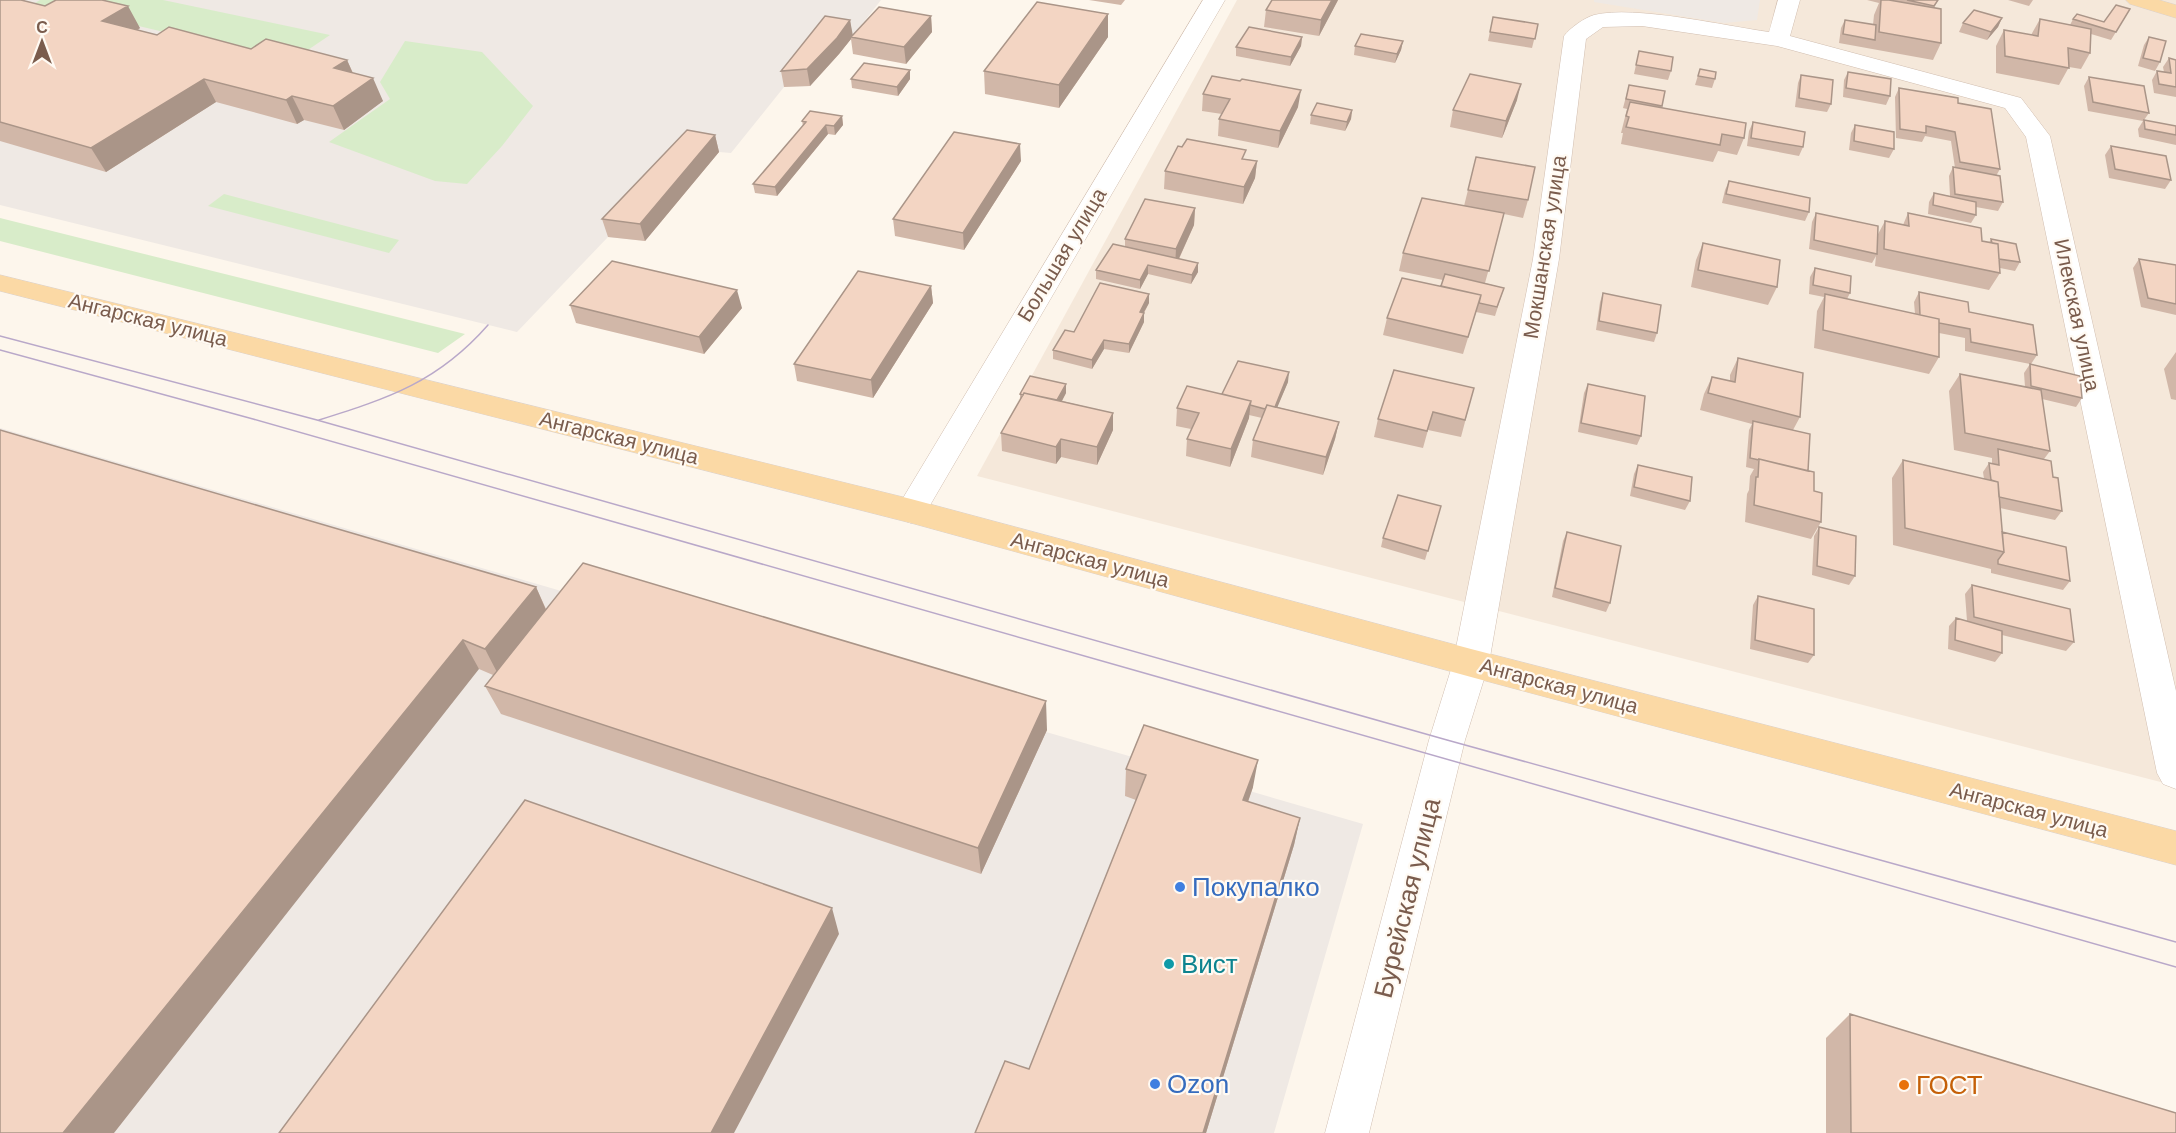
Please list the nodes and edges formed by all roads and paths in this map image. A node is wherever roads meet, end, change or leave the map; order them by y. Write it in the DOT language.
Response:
graph roads {
  1 [pos="1214,0"];
  2 [pos="1789,0"];
  3 [pos="2137,0"];
  4 [pos="2176,12"];
  5 [pos="1778,40"];
  6 [pos="0,283"];
  7 [pos="911,511"];
  8 [pos="1471,663"];
  9 [pos="2176,773"];
  10 [pos="2176,849"];
  11 [pos="1347,1133"];
  1 -- 7 [label="street, Большая улица"];
  2 -- 5 [label="street"];
  3 -- 4 [label="main road"];
  5 -- 8 [label="street, Мокшанская улица"];
  5 -- 9 [label="street, Илекская улица"];
  6 -- 7 [label="main road, Ангарская улица"];
  7 -- 8 [label="main road, Ангарская улица"];
  8 -- 10 [label="main road, Ангарская улица"];
  8 -- 11 [label="street, Бурейская улица"];
}
